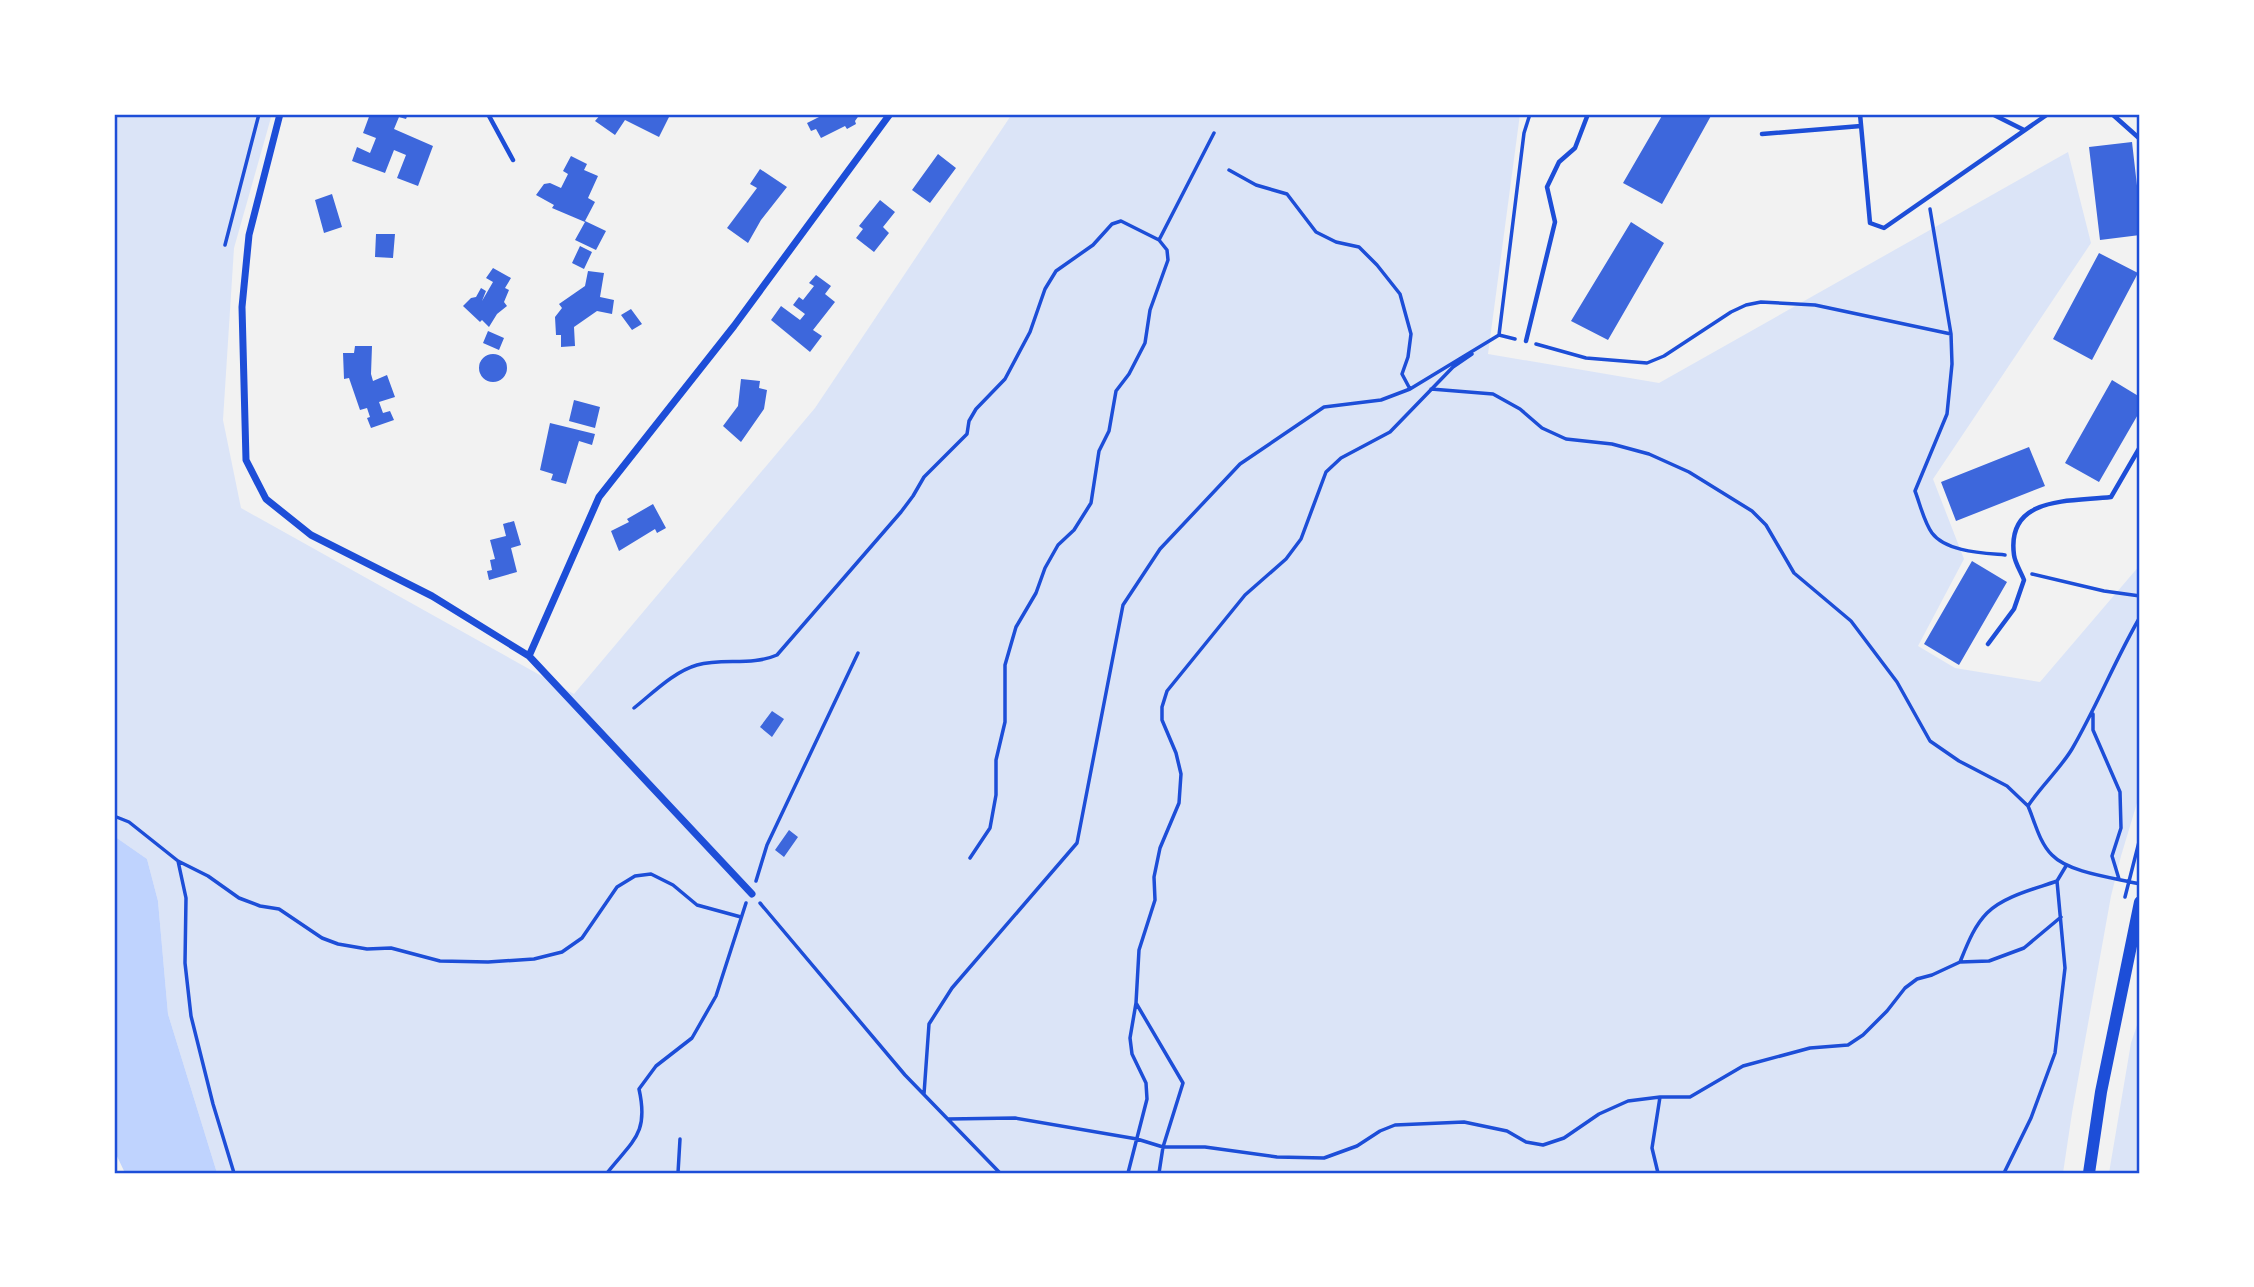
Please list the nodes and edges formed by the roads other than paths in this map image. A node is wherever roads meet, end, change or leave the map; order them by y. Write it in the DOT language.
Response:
graph roads {
  1 [pos="280,114"];
  2 [pos="488,114"];
  3 [pos="890,114"];
  4 [pos="1588,114"];
  5 [pos="1860,114"];
  6 [pos="1992,114"];
  7 [pos="2049,114"];
  8 [pos="2112,114"];
  9 [pos="1861,126"];
  10 [pos="2024,130"];
  11 [pos="1762,134"];
  12 [pos="2140,139"];
  13 [pos="513,160"];
  14 [pos="1525,341"];
  15 [pos="2140,447"];
  16 [pos="1988,644"];
  17 [pos="529,656"];
  18 [pos="752,894"];
  19 [pos="2140,902"];
  20 [pos="2089,1173"];
  1 -- 17 [label="street"];
  2 -- 13 [label="lane"];
  3 -- 17 [label="street"];
  4 -- 14 [label="lane"];
  5 -- 9 [label="lane"];
  6 -- 10 [label="lane"];
  7 -- 10 [label="lane"];
  8 -- 12 [label="lane"];
  9 -- 10 [label="lane"];
  9 -- 11 [label="lane"];
  15 -- 16 [label="lane"];
  17 -- 18 [label="street"];
  19 -- 20 [label="main road"];
}
